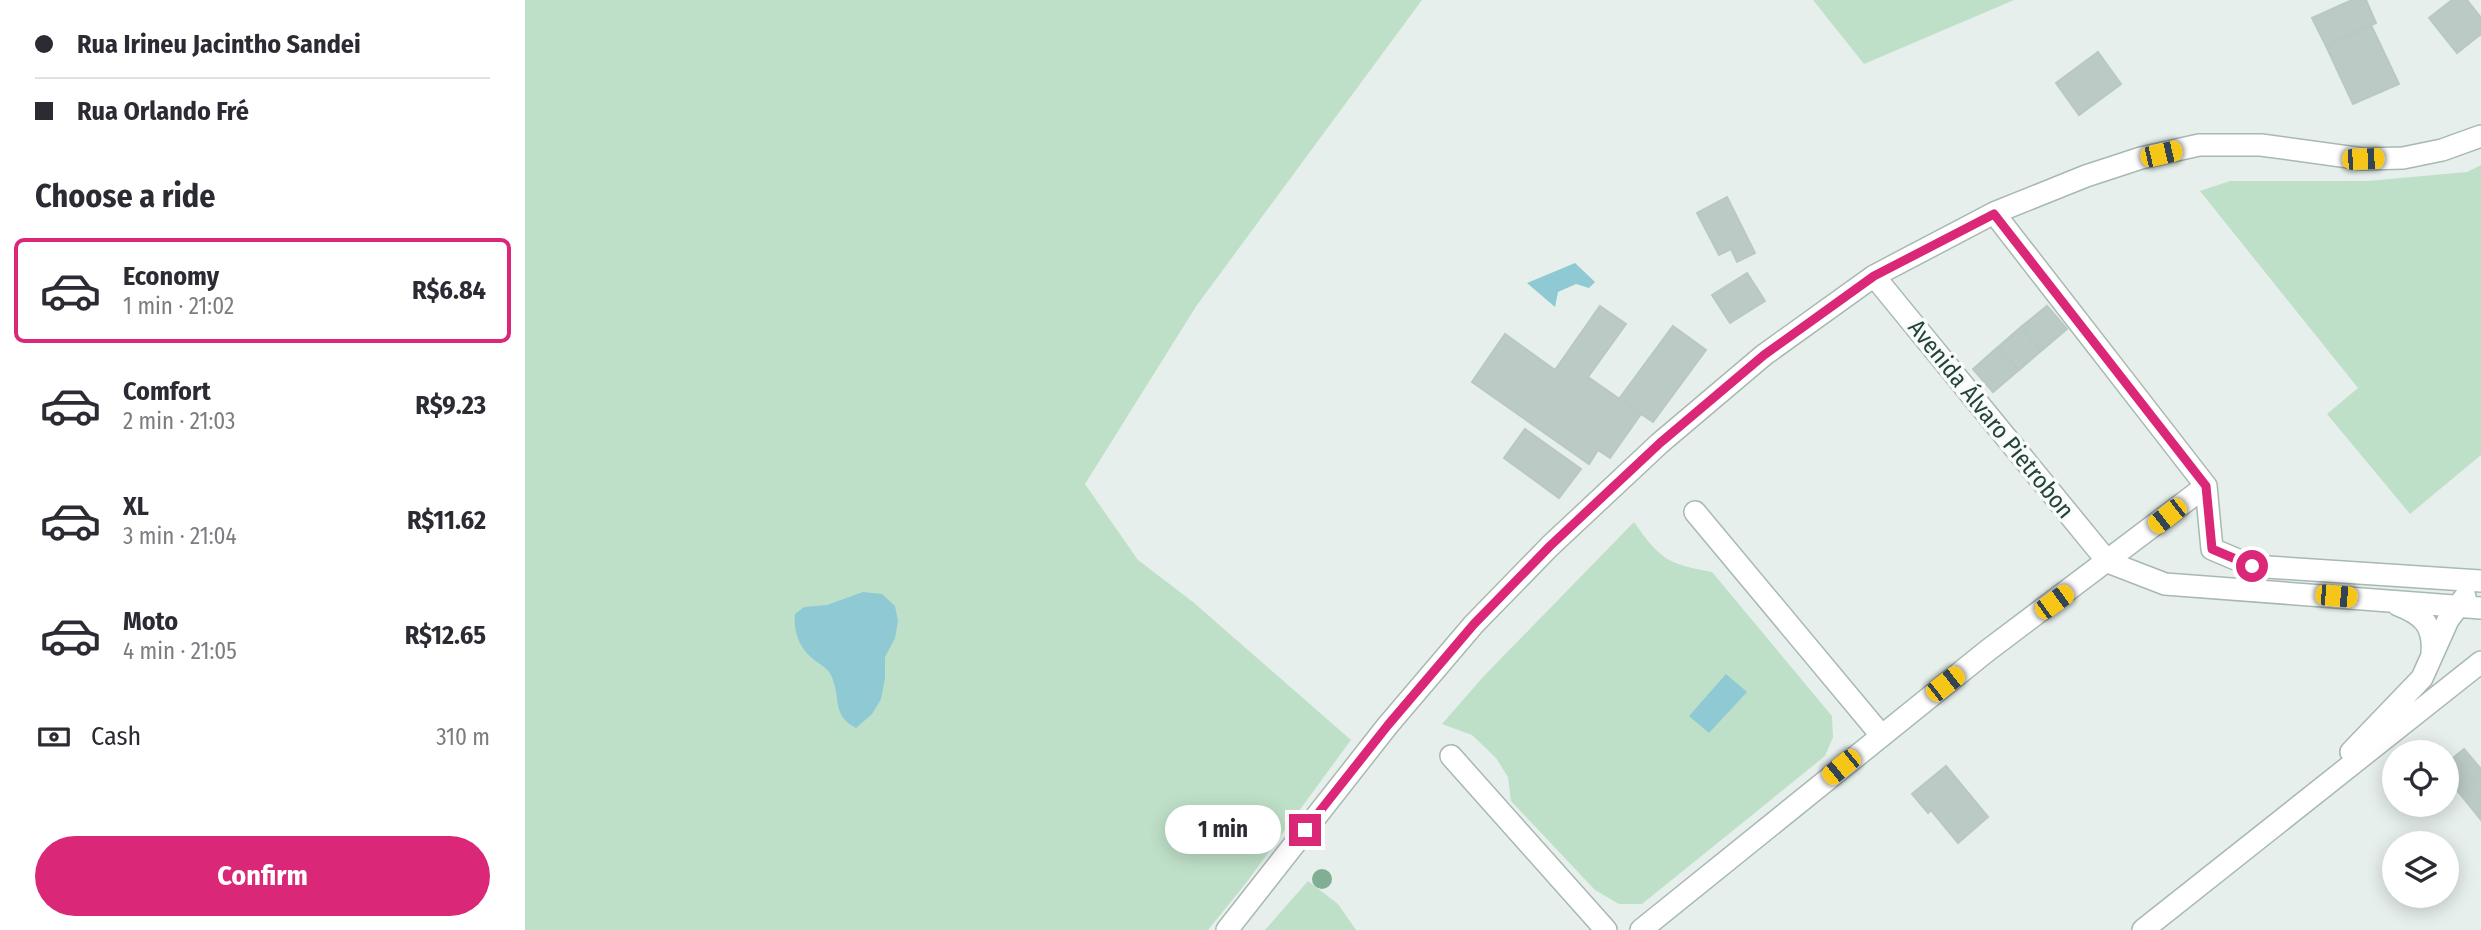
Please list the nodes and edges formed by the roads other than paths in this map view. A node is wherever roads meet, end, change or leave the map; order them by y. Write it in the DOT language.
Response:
graph roads {
  1 [pos="2481,136"];
  2 [pos="1994,214"];
  3 [pos="1874,276"];
  4 [pos="2206,486"];
  5 [pos="1695,512"];
  6 [pos="2108,562"];
  7 [pos="2481,581"];
  8 [pos="2481,587"];
  9 [pos="2383,600"];
  10 [pos="2457,606"];
  11 [pos="2481,608"];
  12 [pos="2432,658"];
  13 [pos="2481,662"];
  14 [pos="1881,735"];
  15 [pos="1451,756"];
  16 [pos="2303,802"];
  17 [pos="1227,930"];
  18 [pos="1606,930"];
  19 [pos="1641,930"];
  20 [pos="2143,930"];
  1 -- 2 [label="street"];
  2 -- 3 [label="street"];
  2 -- 4 [label="street"];
  3 -- 6 [label="street, Avenida Álvaro Pietrobon"];
  3 -- 17 [label="street"];
  4 -- 6 [label="street"];
  4 -- 7 [label="street"];
  5 -- 14 [label="street"];
  6 -- 9 [label="street"];
  6 -- 14 [label="street"];
  8 -- 10 [label="street"];
  9 -- 10 [label="street"];
  9 -- 12 [label="street"];
  10 -- 11 [label="street"];
  10 -- 12 [label="street"];
  12 -- 16 [label="street"];
  13 -- 16 [label="street"];
  14 -- 19 [label="street"];
  15 -- 18 [label="street"];
  16 -- 20 [label="street"];
}
